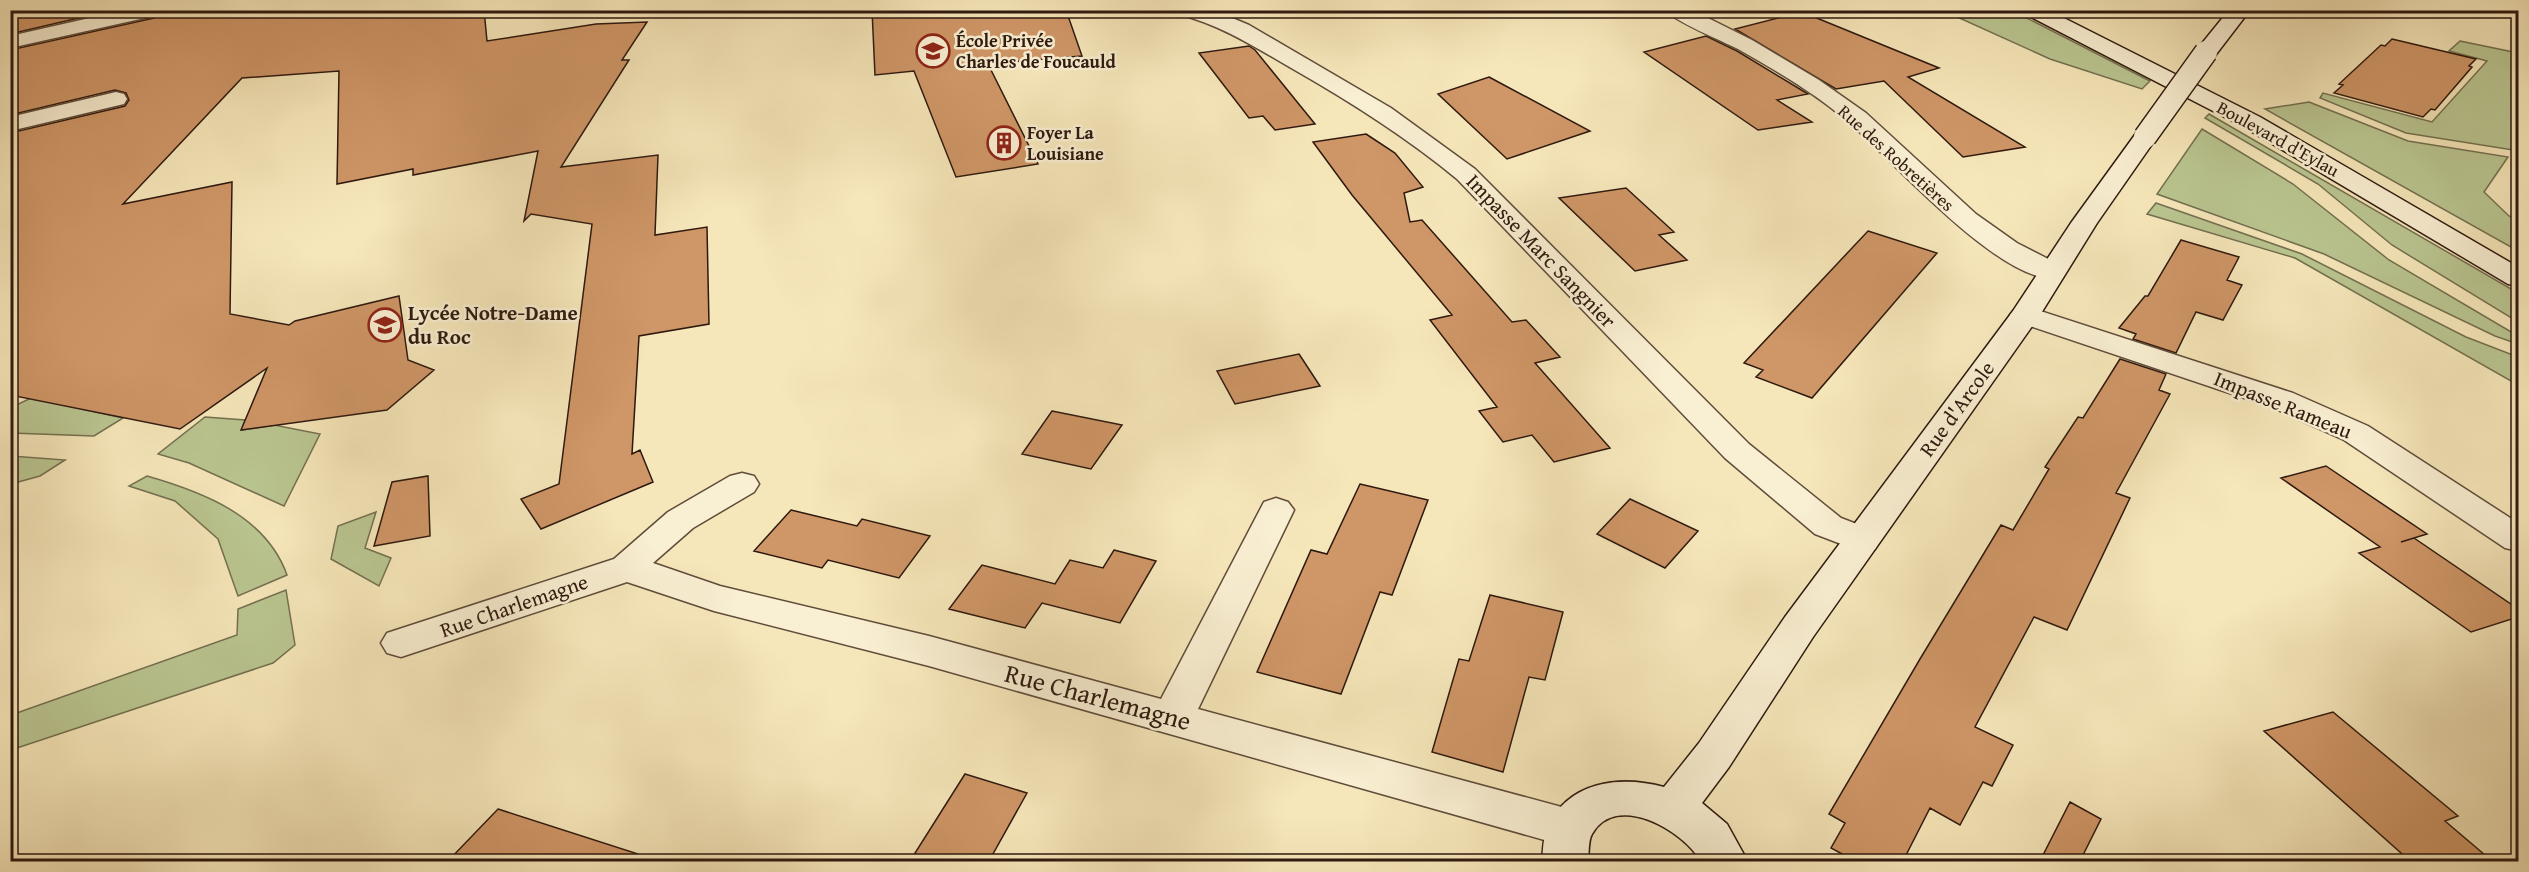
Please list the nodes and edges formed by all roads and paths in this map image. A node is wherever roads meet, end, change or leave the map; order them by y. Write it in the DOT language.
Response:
graph roads {
  1 [pos="154,10"];
  2 [pos="1185,10"];
  3 [pos="1676,10"];
  4 [pos="2032,10"];
  5 [pos="2240,10"];
  6 [pos="10,42"];
  7 [pos="116,99"];
  8 [pos="10,124"];
  9 [pos="2052,272"];
  10 [pos="2518,278"];
  11 [pos="2025,315"];
  12 [pos="742,484"];
  13 [pos="1276,510"];
  14 [pos="2518,539"];
  15 [pos="1862,540"];
  16 [pos="627,568"];
  17 [pos="401,644"];
  18 [pos="1173,717"];
  19 [pos="1674,807"];
  20 [pos="1567,845"];
  21 [pos="1725,861"];
  1 -- 6 [label="street"];
  2 -- 15 [label="street, Impasse Marc Sangnier"];
  3 -- 9 [label="street, Rue des Robretières"];
  4 -- 10 [label="street, Boulevard d'Eylau"];
  5 -- 9 [label="street, Rue d'Arcole, bridge"];
  7 -- 8 [label="street"];
  9 -- 11 [label="street, Rue d'Arcole"];
  11 -- 14 [label="street, Impasse Rameau"];
  11 -- 15 [label="street, Rue d'Arcole"];
  12 -- 16 [label="street, Rue Charlemagne"];
  13 -- 18 [label="street"];
  15 -- 19 [label="street, Rue d'Arcole"];
  16 -- 17 [label="street, Rue Charlemagne"];
  16 -- 18 [label="street, Rue Charlemagne"];
  18 -- 20 [label="street, Rue Charlemagne"];
  19 -- 20 [label="street"];
  19 -- 21 [label="street"];
}
